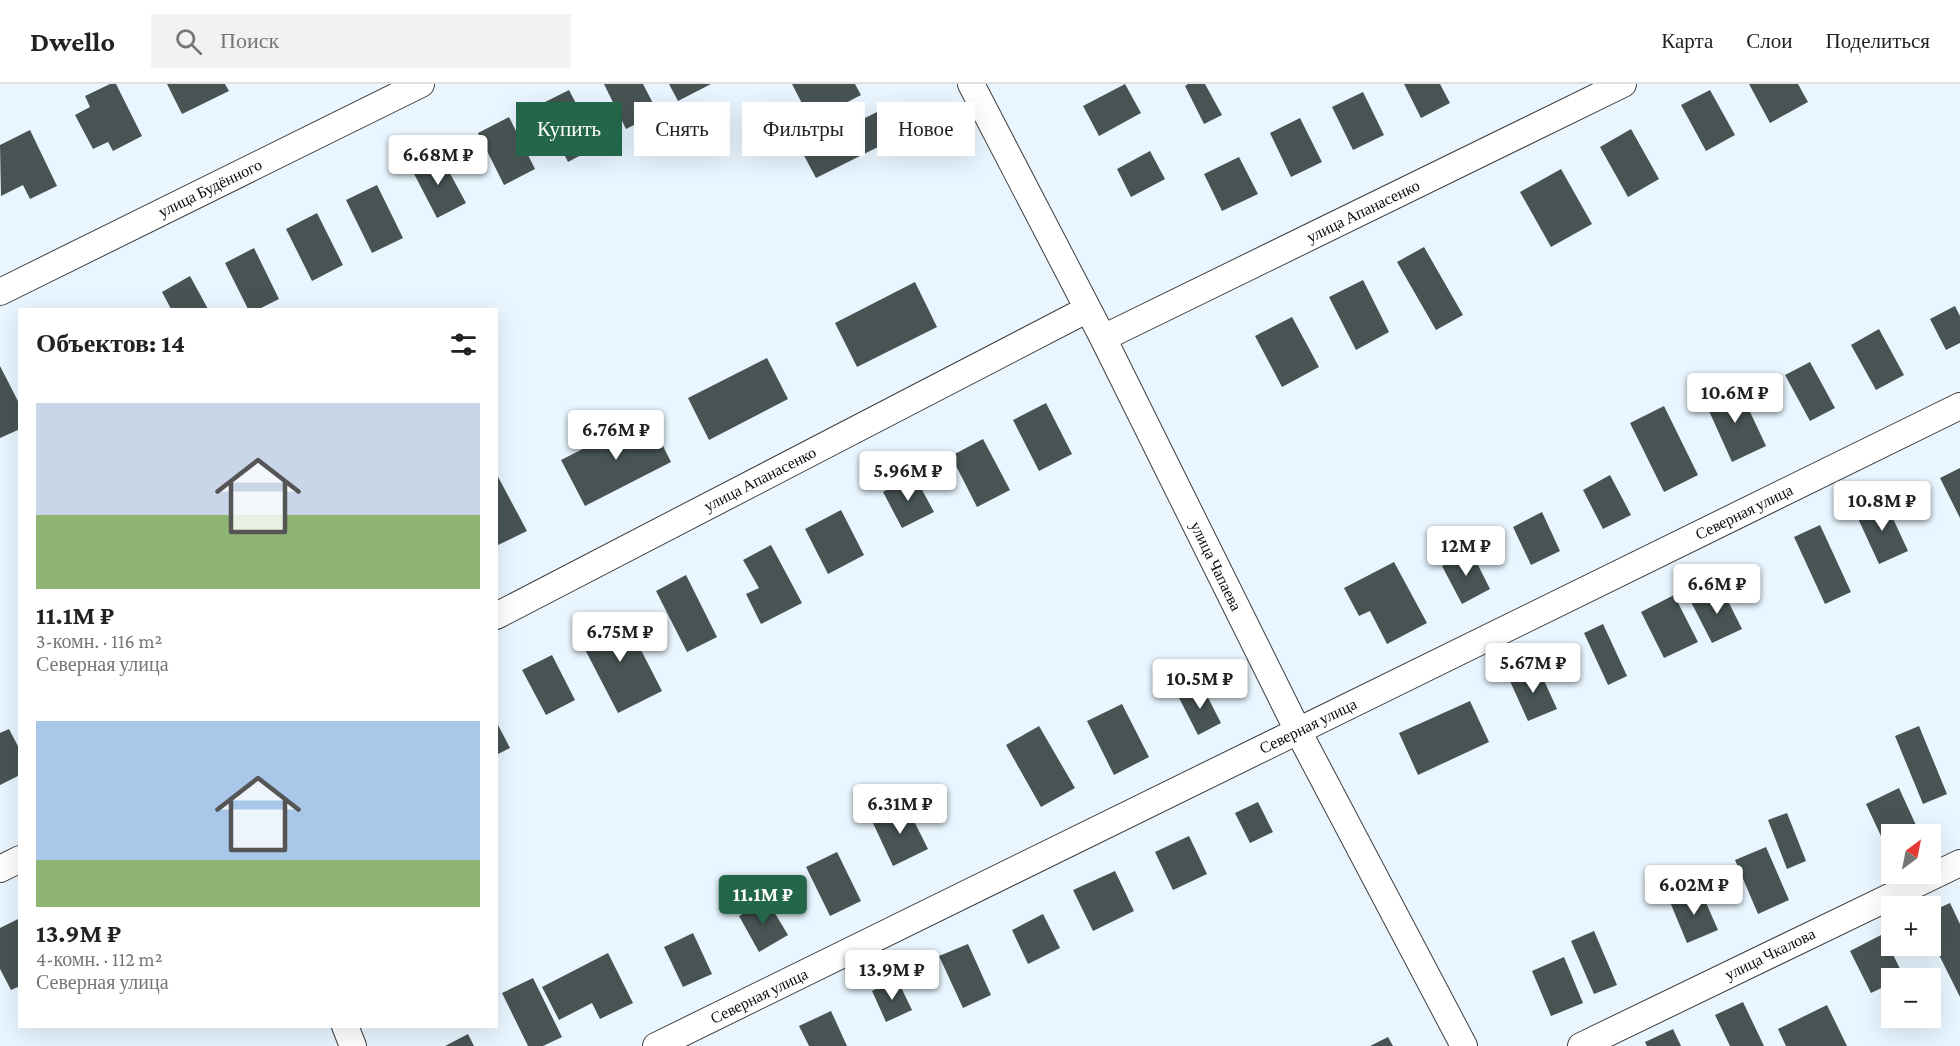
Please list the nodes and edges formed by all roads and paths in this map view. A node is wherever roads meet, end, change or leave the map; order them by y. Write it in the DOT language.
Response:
graph roads {
  1 [pos="421,84"];
  2 [pos="971,84"];
  3 [pos="1623,84"];
  4 [pos="0,292"];
  5 [pos="1088,309"];
  6 [pos="1104,338"];
  7 [pos="1960,406"];
  8 [pos="498,615"];
  9 [pos="1298,731"];
  10 [pos="18,860"];
  11 [pos="1960,862"];
  12 [pos="0,868"];
  13 [pos="346,1028"];
  14 [pos="353,1046"];
  15 [pos="656,1046"];
  16 [pos="1464,1046"];
  17 [pos="1581,1046"];
  1 -- 4 [label="street, улица Будённого"];
  2 -- 5 [label="street, улица Чапаева"];
  3 -- 6 [label="street, улица Апанасенко"];
  5 -- 6 [label="street, улица Чапаева"];
  5 -- 8 [label="street, улица Апанасенко"];
  6 -- 9 [label="street, улица Чапаева"];
  7 -- 9 [label="street, Северная улица"];
  9 -- 15 [label="street, Северная улица"];
  9 -- 16 [label="street, улица Чапаева"];
  10 -- 12 [label="street"];
  11 -- 17 [label="street, улица Чкалова"];
  13 -- 14 [label="street"];
}
